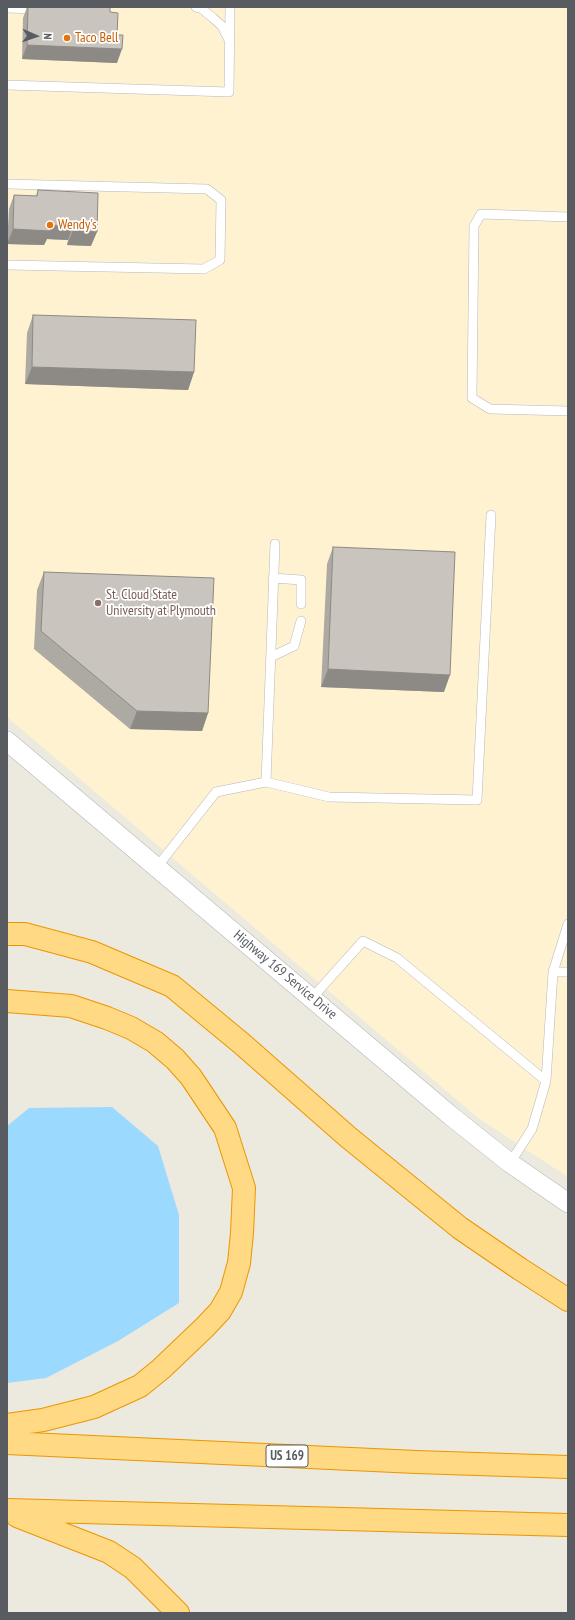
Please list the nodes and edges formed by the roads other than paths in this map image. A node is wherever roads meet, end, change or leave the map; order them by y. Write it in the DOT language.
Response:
graph roads {
  1 [pos="42,7"];
  2 [pos="196,7"];
  3 [pos="230,7"];
  4 [pos="7,8"];
  5 [pos="230,41"];
  6 [pos="7,85"];
  7 [pos="7,184"];
  8 [pos="568,217"];
  9 [pos="7,265"];
  10 [pos="568,411"];
  11 [pos="491,515"];
  12 [pos="275,544"];
  13 [pos="273,578"];
  14 [pos="301,604"];
  15 [pos="301,621"];
  16 [pos="271,657"];
  17 [pos="7,741"];
  18 [pos="266,782"];
  19 [pos="157,867"];
  20 [pos="568,924"];
  21 [pos="7,934"];
  22 [pos="553,972"];
  23 [pos="568,972"];
  24 [pos="312,998"];
  25 [pos="7,1001"];
  26 [pos="546,1081"];
  27 [pos="510,1163"];
  28 [pos="568,1203"];
  29 [pos="568,1300"];
  30 [pos="7,1425"];
  31 [pos="7,1443"];
  32 [pos="568,1467"];
  33 [pos="7,1511"];
  34 [pos="568,1526"];
  35 [pos="178,1613"];
  1 -- 4 [label="lane"];
  2 -- 5 [label="lane"];
  3 -- 5 [label="lane"];
  5 -- 6 [label="lane"];
  7 -- 9 [label="lane"];
  8 -- 10 [label="lane"];
  11 -- 18 [label="lane"];
  12 -- 13 [label="lane"];
  13 -- 14 [label="lane"];
  13 -- 16 [label="lane"];
  15 -- 16 [label="lane"];
  16 -- 18 [label="lane"];
  17 -- 19 [label="street, Highway 169 Service Drive"];
  18 -- 19 [label="lane"];
  19 -- 24 [label="street, Highway 169 Service Drive"];
  20 -- 22 [label="lane"];
  21 -- 29 [label="highway"];
  22 -- 23 [label="lane"];
  22 -- 26 [label="lane"];
  24 -- 26 [label="lane"];
  24 -- 27 [label="street, Highway 169 Service Drive"];
  25 -- 30 [label="highway"];
  26 -- 27 [label="lane"];
  27 -- 28 [label="street, Highway 169 Service Drive"];
  31 -- 32 [label="highway, US 169"];
  33 -- 34 [label="highway"];
  33 -- 35 [label="highway"];
}
